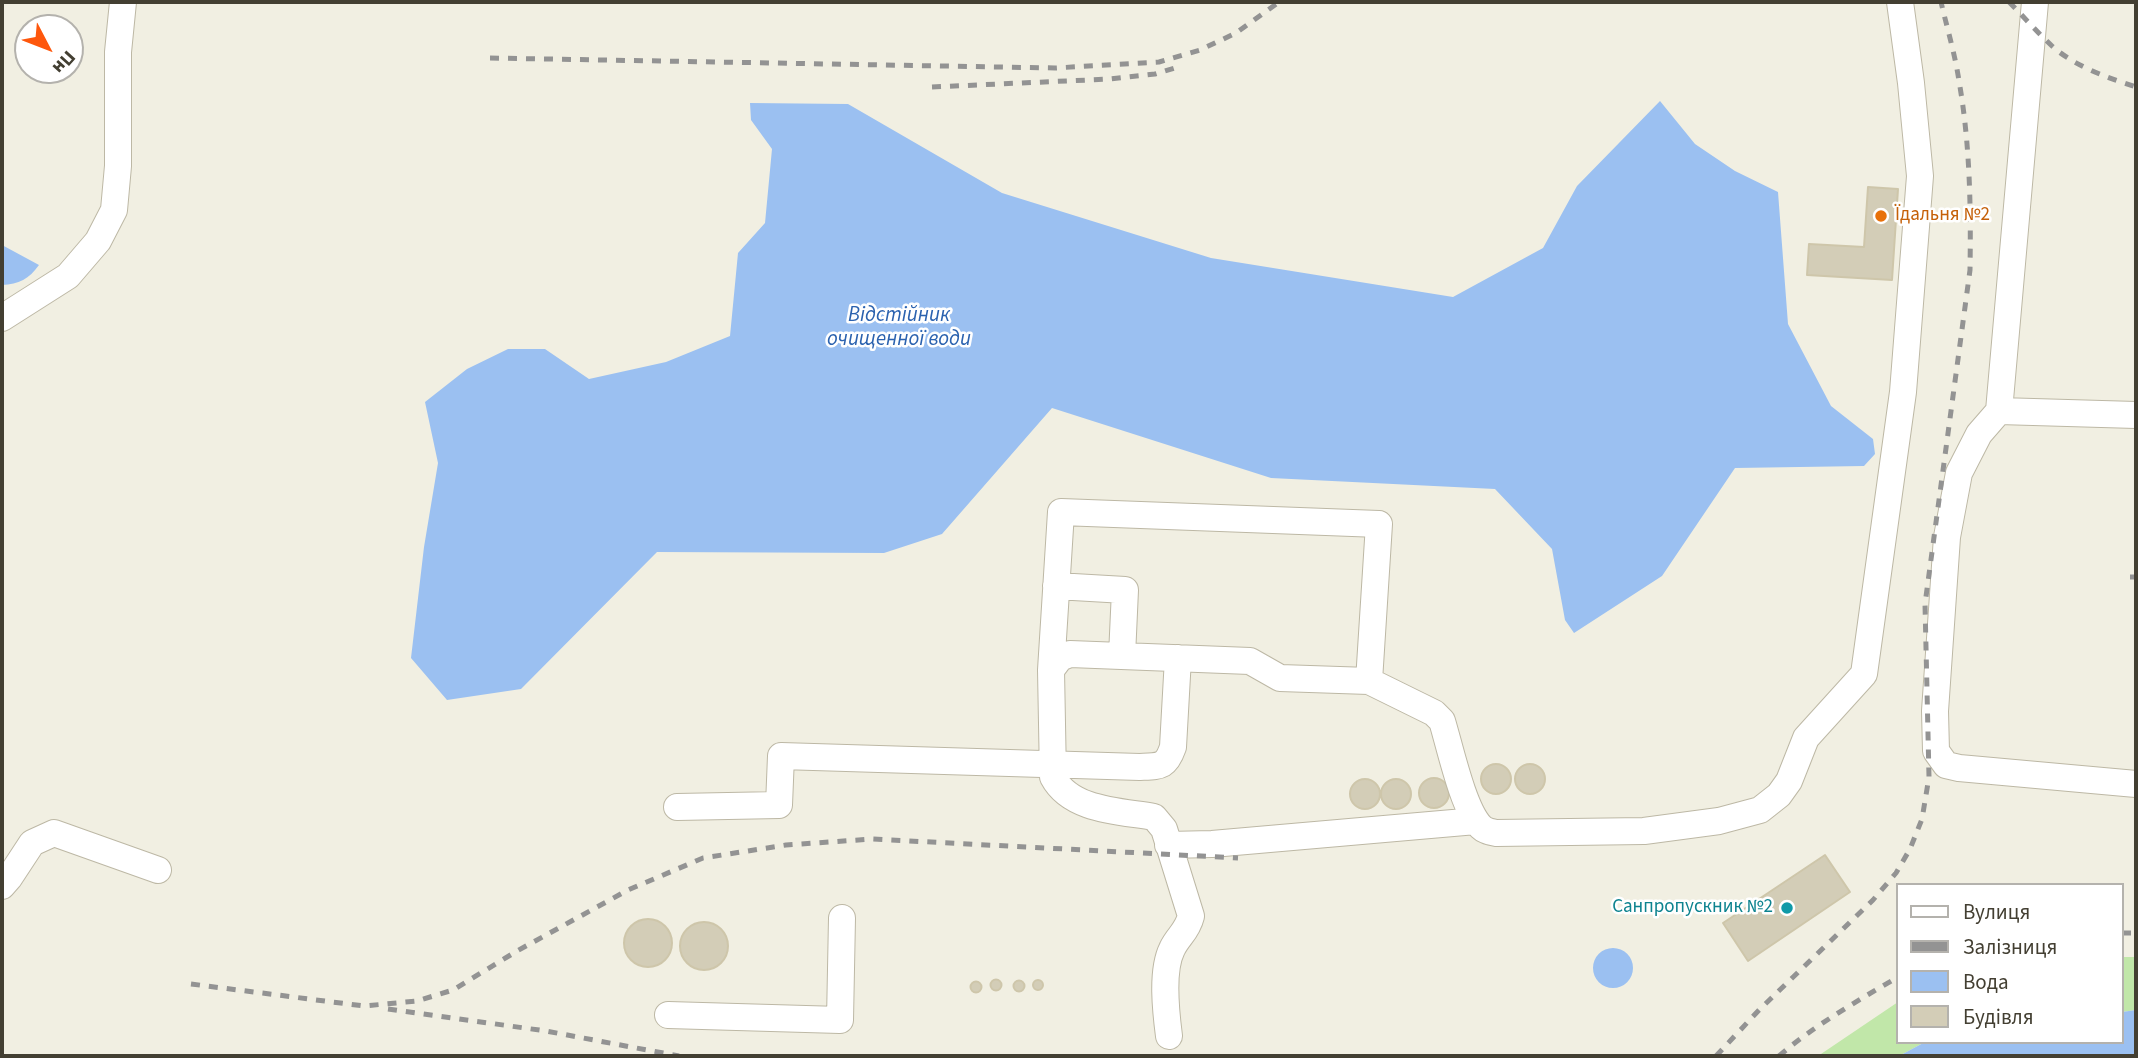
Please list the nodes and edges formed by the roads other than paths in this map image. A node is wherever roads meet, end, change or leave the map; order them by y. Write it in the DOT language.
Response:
graph roads {
  1 [pos="122,2"];
  2 [pos="1900,2"];
  3 [pos="2035,2"];
  4 [pos="2,318"];
  5 [pos="1999,411"];
  6 [pos="2136,415"];
  7 [pos="1056,586"];
  8 [pos="1122,656"];
  9 [pos="1178,658"];
  10 [pos="1051,670"];
  11 [pos="1369,681"];
  12 [pos="1053,765"];
  13 [pos="2136,784"];
  14 [pos="677,807"];
  15 [pos="1476,821"];
  16 [pos="1168,845"];
  17 [pos="158,870"];
  18 [pos="2,886"];
  19 [pos="842,918"];
  20 [pos="668,1015"];
  21 [pos="1169,1036"];
  1 -- 4 [label="lane"];
  2 -- 15 [label="lane"];
  3 -- 5 [label="lane"];
  5 -- 6 [label="lane"];
  5 -- 13 [label="lane"];
  7 -- 8 [label="lane"];
  7 -- 10 [label="lane"];
  7 -- 11 [label="lane"];
  8 -- 9 [label="lane"];
  8 -- 10 [label="lane"];
  9 -- 11 [label="lane"];
  9 -- 12 [label="lane"];
  10 -- 12 [label="lane"];
  11 -- 15 [label="lane"];
  12 -- 14 [label="lane"];
  12 -- 16 [label="lane"];
  15 -- 16 [label="lane"];
  16 -- 21 [label="lane"];
  17 -- 18 [label="lane"];
  19 -- 20 [label="lane"];
}
